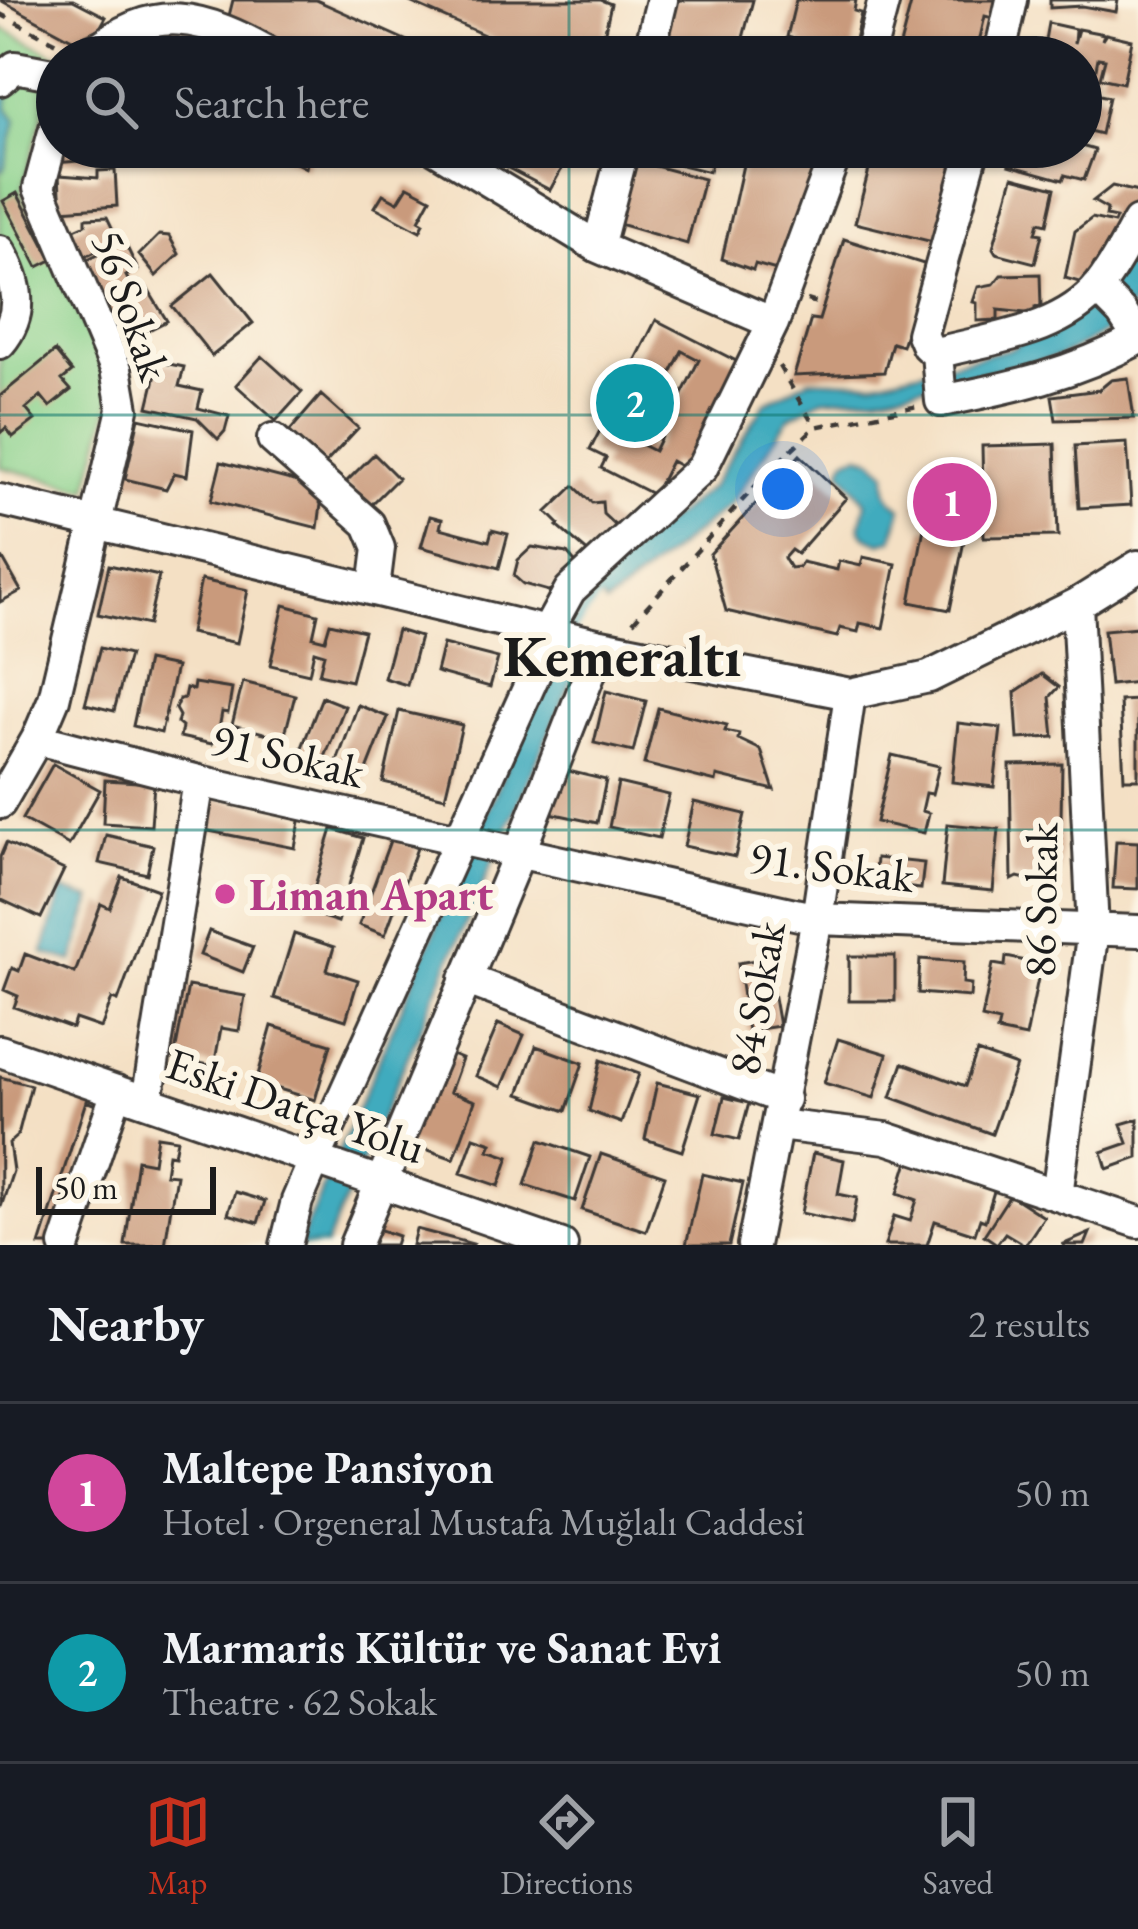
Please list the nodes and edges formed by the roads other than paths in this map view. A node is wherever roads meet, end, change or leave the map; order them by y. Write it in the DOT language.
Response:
graph roads {
  1 [pos="884,0"];
  2 [pos="1012,0"];
  3 [pos="656,2"];
  4 [pos="216,11"];
  5 [pos="105,36"];
  6 [pos="249,36"];
  7 [pos="651,36"];
  8 [pos="875,36"];
  9 [pos="1004,36"];
  10 [pos="36,71"];
  11 [pos="0,80"];
  12 [pos="44,168"];
  13 [pos="468,168"];
  14 [pos="619,168"];
  15 [pos="830,168"];
  16 [pos="970,168"];
  17 [pos="1138,222"];
  18 [pos="598,247"];
  19 [pos="0,251"];
  20 [pos="1120,315"];
  21 [pos="772,323"];
  22 [pos="0,343"];
  23 [pos="936,367"];
  24 [pos="272,439"];
  25 [pos="0,500"];
  26 [pos="99,522"];
  27 [pos="1138,566"];
  28 [pos="374,588"];
  29 [pos="1077,604"];
  30 [pos="551,631"];
  31 [pos="602,645"];
  32 [pos="850,694"];
  33 [pos="37,739"];
  34 [pos="199,781"];
  35 [pos="0,803"];
  36 [pos="464,842"];
  37 [pos="513,850"];
  38 [pos="817,920"];
  39 [pos="1093,930"];
  40 [pos="1138,932"];
  41 [pos="465,979"];
  42 [pos="0,1051"];
  43 [pos="117,1090"];
  44 [pos="147,1101"];
  45 [pos="781,1112"];
  46 [pos="320,1161"];
  47 [pos="371,1179"];
  48 [pos="1057,1195"];
  49 [pos="1138,1222"];
  50 [pos="65,1245"];
  51 [pos="286,1245"];
  52 [pos="355,1245"];
  53 [pos="562,1245"];
  54 [pos="753,1245"];
  1 -- 8 [label="street"];
  2 -- 9 [label="street"];
  3 -- 7 [label="street"];
  4 -- 5 [label="street"];
  4 -- 6 [label="street"];
  10 -- 11 [label="street"];
  12 -- 26 [label="street, 56 Sokak"];
  13 -- 18 [label="street"];
  14 -- 18 [label="street"];
  15 -- 21 [label="street"];
  16 -- 23 [label="street"];
  17 -- 20 [label="street"];
  18 -- 21 [label="street"];
  19 -- 22 [label="street"];
  20 -- 23 [label="street"];
  20 -- 23 [label="street"];
  21 -- 30 [label="street"];
  24 -- 28 [label="street"];
  25 -- 26 [label="street"];
  26 -- 28 [label="street"];
  26 -- 33 [label="street, 56 Sokak"];
  27 -- 29 [label="street"];
  28 -- 30 [label="street"];
  29 -- 32 [label="street"];
  29 -- 39 [label="street, 86 Sokak"];
  30 -- 31 [label="street"];
  30 -- 36 [label="street"];
  31 -- 32 [label="street"];
  31 -- 37 [label="street"];
  32 -- 38 [label="street, 84 Sokak"];
  33 -- 34 [label="street, 91 Sokak"];
  33 -- 35 [label="street, 56 Sokak"];
  34 -- 36 [label="street, 91 Sokak"];
  34 -- 44 [label="street"];
  36 -- 37 [label="street, 91 Sokak"];
  36 -- 46 [label="street"];
  37 -- 38 [label="street, 91. Sokak"];
  37 -- 41 [label="street"];
  38 -- 39 [label="street, 91. Sokak"];
  38 -- 45 [label="street, 84 Sokak"];
  39 -- 40 [label="street, 91. Sokak"];
  39 -- 48 [label="street, 86 Sokak"];
  41 -- 45 [label="street"];
  41 -- 47 [label="street"];
  42 -- 43 [label="street, Eski Datça Yolu"];
  43 -- 44 [label="street, Eski Datça Yolu"];
  43 -- 50 [label="street"];
  44 -- 46 [label="street, Eski Datça Yolu"];
  45 -- 48 [label="street"];
  45 -- 54 [label="street, 84 Sokak"];
  46 -- 47 [label="street, Eski Datça Yolu"];
  46 -- 51 [label="street"];
  47 -- 52 [label="street"];
  47 -- 53 [label="street, Eski Datça Yolu"];
  48 -- 49 [label="street"];
}
